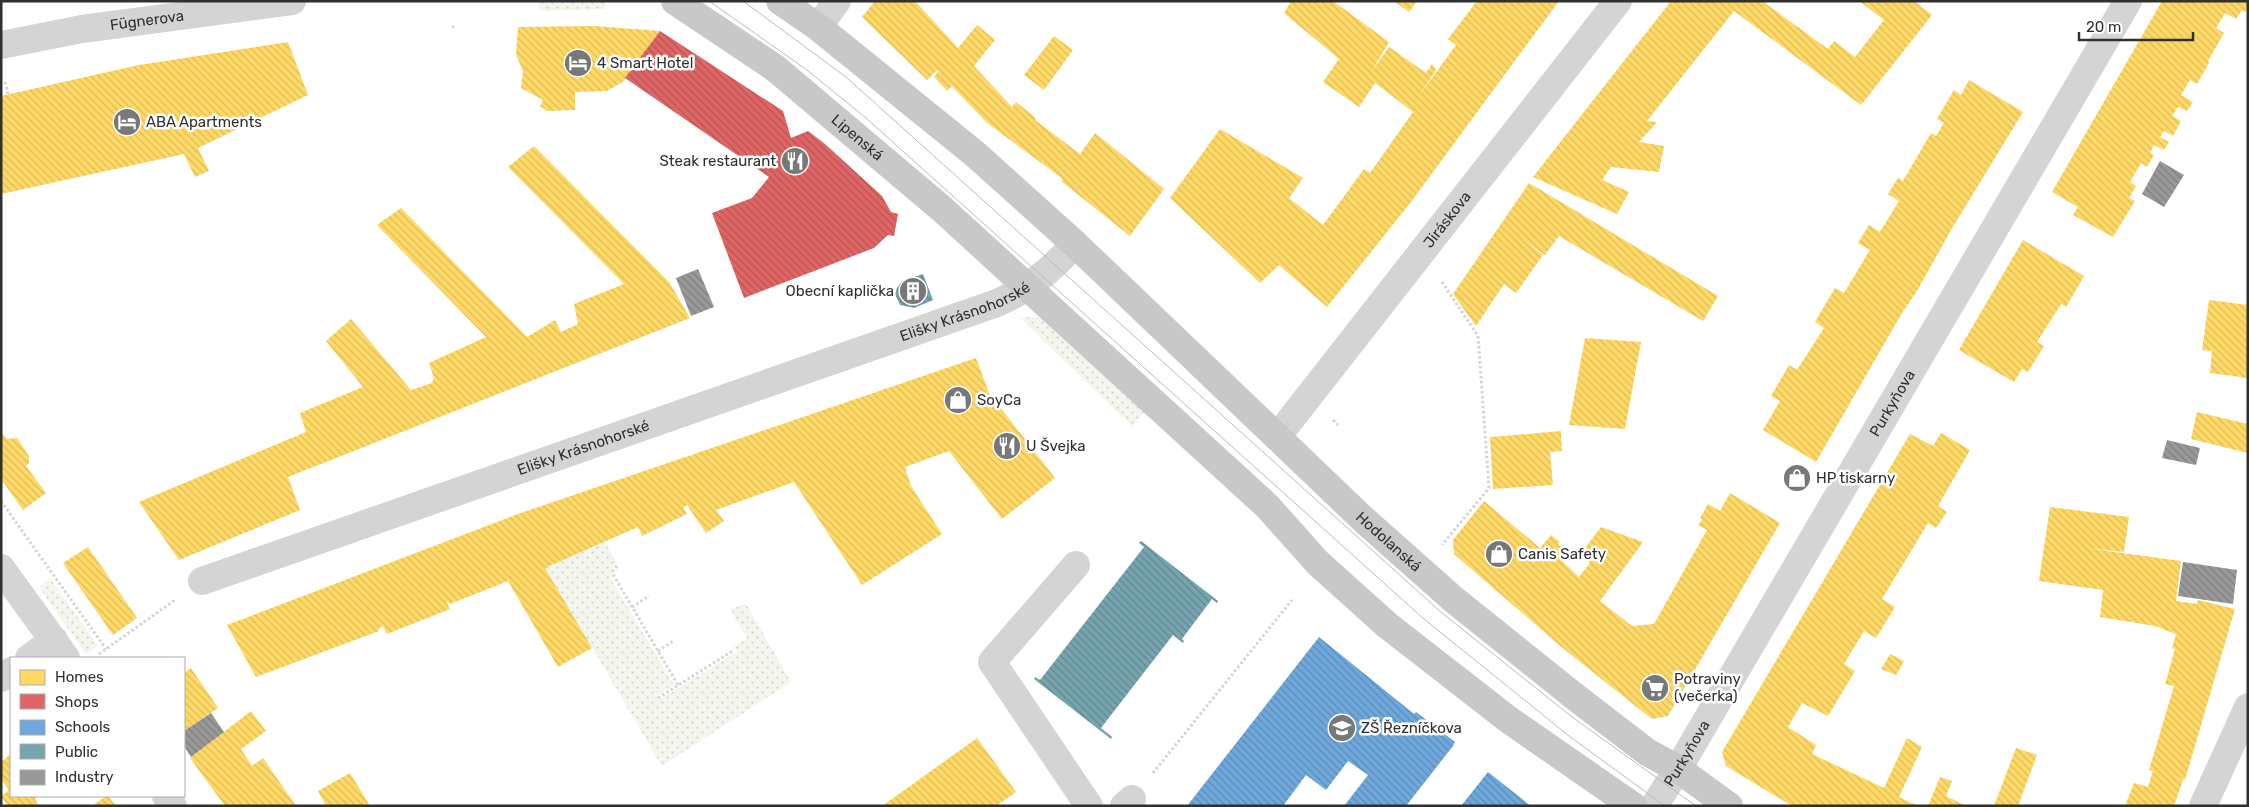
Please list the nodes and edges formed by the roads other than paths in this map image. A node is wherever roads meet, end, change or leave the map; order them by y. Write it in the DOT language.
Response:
graph roads {
  1 [pos="292,1"];
  2 [pos="675,1"];
  3 [pos="780,1"];
  4 [pos="837,1"];
  5 [pos="1618,1"];
  6 [pos="2128,1"];
  7 [pos="818,27"];
  8 [pos="1,45"];
  9 [pos="1075,244"];
  10 [pos="1027,288"];
  11 [pos="1277,437"];
  12 [pos="1076,565"];
  13 [pos="1,568"];
  14 [pos="202,580"];
  15 [pos="60,649"];
  16 [pos="32,657"];
  17 [pos="2248,707"];
  18 [pos="1678,769"];
  19 [pos="1089,806"];
  20 [pos="1633,806"];
  21 [pos="1654,806"];
  22 [pos="1729,806"];
  23 [pos="2203,806"];
  1 -- 8 [label="street, Fügnerova"];
  2 -- 10 [label="main road, Lipenská"];
  3 -- 7 [label="main road"];
  4 -- 7 [label="street"];
  5 -- 11 [label="street, Jiráskova"];
  6 -- 18 [label="street, Purkyňova"];
  7 -- 9 [label="main road"];
  9 -- 10 [label="street, Elišky Krásnohorské"];
  9 -- 11 [label="main road, Hodolanská"];
  10 -- 14 [label="street, Elišky Krásnohorské"];
  10 -- 20 [label="main road, Lipenská"];
  11 -- 18 [label="main road, Hodolanská"];
  12 -- 19 [label="street"];
  13 -- 15 [label="street"];
  15 -- 16 [label="street"];
  17 -- 23 [label="street"];
  18 -- 21 [label="street, Purkyňova"];
  18 -- 22 [label="main road, Hodolanská"];
}
